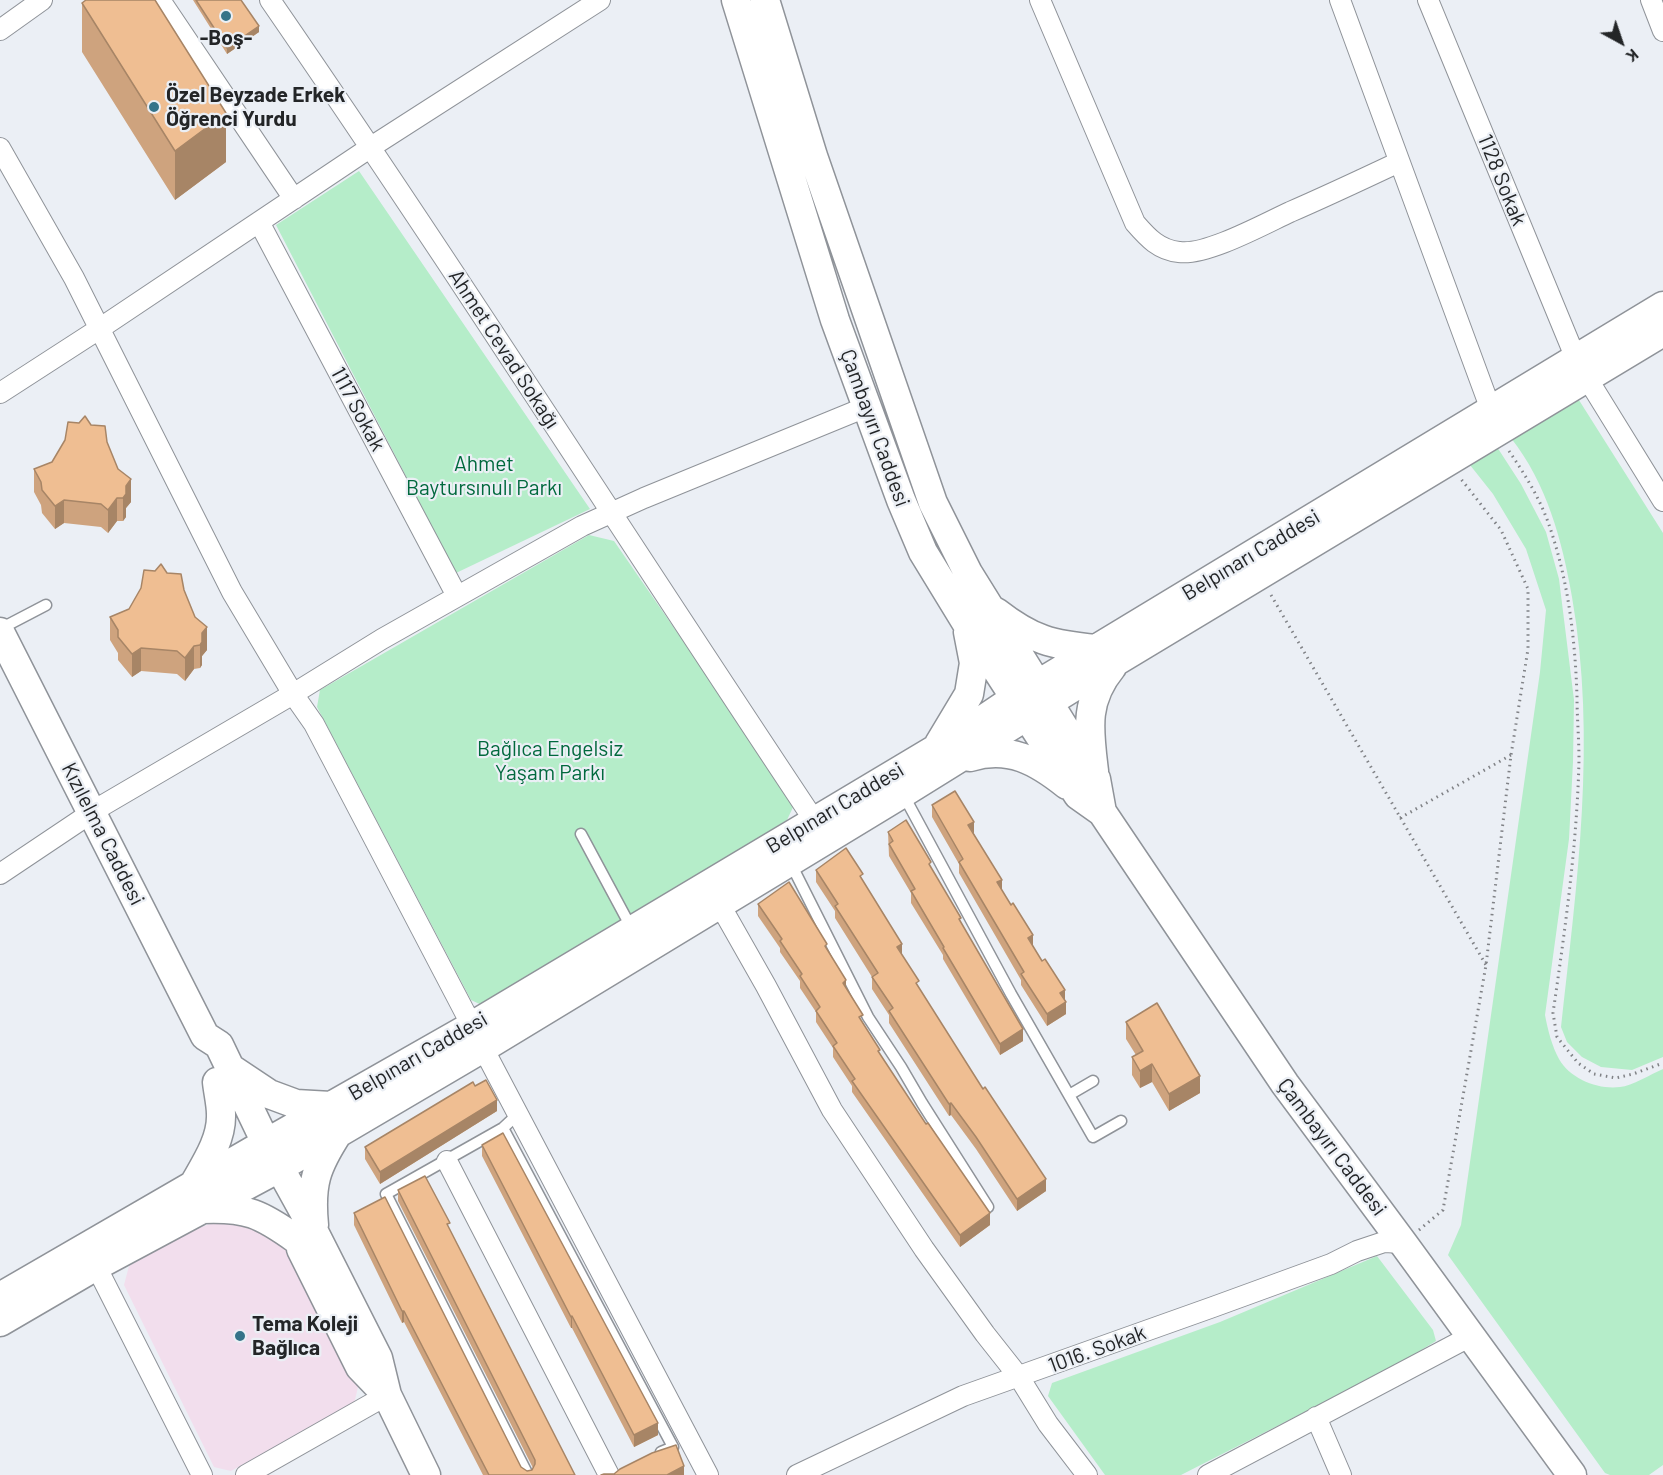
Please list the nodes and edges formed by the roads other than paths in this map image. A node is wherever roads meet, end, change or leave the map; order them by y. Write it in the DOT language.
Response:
graph roads {
  1 [pos="42,0"];
  2 [pos="160,0"];
  3 [pos="270,0"];
  4 [pos="600,0"];
  5 [pos="735,0"];
  6 [pos="765,0"];
  7 [pos="1040,0"];
  8 [pos="1340,0"];
  9 [pos="1428,0"];
  10 [pos="1651,0"];
  11 [pos="0,30"];
  12 [pos="1663,31"];
  13 [pos="371,147"];
  14 [pos="0,148"];
  15 [pos="1399,162"];
  16 [pos="294,199"];
  17 [pos="259,222"];
  18 [pos="1663,306"];
  19 [pos="99,329"];
  20 [pos="1663,332"];
  21 [pos="1581,368"];
  22 [pos="0,393"];
  23 [pos="866,407"];
  24 [pos="1494,421"];
  25 [pos="1663,501"];
  26 [pos="610,513"];
  27 [pos="457,596"];
  28 [pos="46,605"];
  29 [pos="977,615"];
  30 [pos="0,630"];
  31 [pos="1106,656"];
  32 [pos="293,694"];
  33 [pos="1031,701"];
  34 [pos="947,754"];
  35 [pos="1087,787"];
  36 [pos="903,793"];
  37 [pos="92,813"];
  38 [pos="814,820"];
  39 [pos="581,834"];
  40 [pos="789,862"];
  41 [pos="0,874"];
  42 [pos="720,905"];
  43 [pos="632,930"];
  44 [pos="477,1037"];
  45 [pos="224,1075"];
  46 [pos="1093,1081"];
  47 [pos="1069,1095"];
  48 [pos="335,1119"];
  49 [pos="510,1121"];
  50 [pos="1121,1121"];
  51 [pos="265,1159"];
  52 [pos="447,1161"];
  53 [pos="198,1196"];
  54 [pos="988,1207"];
  55 [pos="305,1236"];
  56 [pos="1403,1243"];
  57 [pos="96,1266"];
  58 [pos="0,1297"];
  59 [pos="0,1322"];
  60 [pos="1471,1336"];
  61 [pos="1019,1377"];
  62 [pos="387,1395"];
  63 [pos="1316,1417"];
  64 [pos="653,1456"];
  65 [pos="615,1473"];
  66 [pos="202,1475"];
  67 [pos="246,1475"];
  68 [pos="426,1475"];
  69 [pos="528,1475"];
  70 [pos="708,1475"];
  71 [pos="797,1475"];
  72 [pos="1087,1475"];
  73 [pos="1208,1475"];
  74 [pos="1341,1475"];
  75 [pos="1572,1475"];
  1 -- 11 [label="street"];
  2 -- 16 [label="street"];
  3 -- 13 [label="street, Ahmet Cevad Sokağı"];
  4 -- 13 [label="street"];
  5 -- 23 [label="street, Çambayırı Caddesi"];
  6 -- 29 [label="street, Çambayırı Caddesi"];
  7 -- 15 [label="street"];
  8 -- 15 [label="street"];
  9 -- 21 [label="street, 1128 Sokak"];
  10 -- 12 [label="street"];
  13 -- 16 [label="street"];
  13 -- 26 [label="street, Ahmet Cevad Sokağı"];
  14 -- 19 [label="street"];
  15 -- 24 [label="street"];
  16 -- 17 [label="street"];
  17 -- 19 [label="street"];
  17 -- 27 [label="street, 1117 Sokak"];
  18 -- 21 [label="street, Belpınarı Caddesi"];
  19 -- 22 [label="street"];
  19 -- 32 [label="street"];
  20 -- 21 [label="street, Belpınarı Caddesi"];
  21 -- 24 [label="street, Belpınarı Caddesi"];
  21 -- 25 [label="street, 1128 Sokak"];
  23 -- 26 [label="street"];
  23 -- 29 [label="street, Çambayırı Caddesi"];
  24 -- 31 [label="street, Belpınarı Caddesi"];
  24 -- 31 [label="street, Belpınarı Caddesi"];
  26 -- 27 [label="street"];
  26 -- 38 [label="street, Ahmet Cevad Sokağı"];
  27 -- 32 [label="street"];
  28 -- 30 [label="lane"];
  29 -- 31 [label="street"];
  29 -- 33 [label="street, Çambayırı Caddesi"];
  29 -- 34 [label="street"];
  30 -- 37 [label="street, Kızılelma Caddesi"];
  31 -- 33 [label="street, Belpınarı Caddesi"];
  31 -- 35 [label="street"];
  32 -- 37 [label="street"];
  32 -- 44 [label="street"];
  33 -- 34 [label="street, Belpınarı Caddesi"];
  33 -- 35 [label="street, Çambayırı Caddesi"];
  34 -- 35 [label="street"];
  34 -- 36 [label="street, Belpınarı Caddesi"];
  34 -- 38 [label="street, Belpınarı Caddesi"];
  35 -- 56 [label="street, Çambayırı Caddesi"];
  36 -- 40 [label="street, Belpınarı Caddesi"];
  36 -- 47 [label="lane"];
  37 -- 41 [label="street"];
  37 -- 45 [label="street, Kızılelma Caddesi"];
  38 -- 43 [label="street, Belpınarı Caddesi"];
  39 -- 43 [label="lane"];
  40 -- 42 [label="street, Belpınarı Caddesi"];
  40 -- 54 [label="lane"];
  42 -- 44 [label="street, Belpınarı Caddesi"];
  42 -- 61 [label="street"];
  43 -- 44 [label="street, Belpınarı Caddesi"];
  44 -- 48 [label="street, Belpınarı Caddesi"];
  44 -- 49 [label="street"];
  45 -- 48 [label="street"];
  45 -- 51 [label="street, Kızılelma Caddesi"];
  45 -- 53 [label="street"];
  46 -- 47 [label="lane"];
  47 -- 50 [label="lane"];
  48 -- 51 [label="street, Belpınarı Caddesi"];
  48 -- 55 [label="street"];
  49 -- 52 [label="lane"];
  49 -- 64 [label="lane"];
  49 -- 70 [label="street"];
  51 -- 53 [label="street, Belpınarı Caddesi"];
  51 -- 55 [label="street, Kızılelma Caddesi"];
  52 -- 65 [label="street"];
  52 -- 69 [label="lane"];
  53 -- 55 [label="street"];
  53 -- 57 [label="street, Belpınarı Caddesi"];
  53 -- 58 [label="street, Belpınarı Caddesi"];
  55 -- 62 [label="street, Kızılelma Caddesi"];
  56 -- 60 [label="street, Çambayırı Caddesi"];
  56 -- 61 [label="street, 1016. Sokak"];
  57 -- 59 [label="street, Belpınarı Caddesi"];
  57 -- 66 [label="street"];
  60 -- 63 [label="street"];
  60 -- 75 [label="street, Çambayırı Caddesi"];
  61 -- 71 [label="street, 1016. Sokak"];
  61 -- 72 [label="street"];
  62 -- 67 [label="street"];
  62 -- 68 [label="street, Kızılelma Caddesi"];
  63 -- 73 [label="street"];
  63 -- 74 [label="street"];
}
